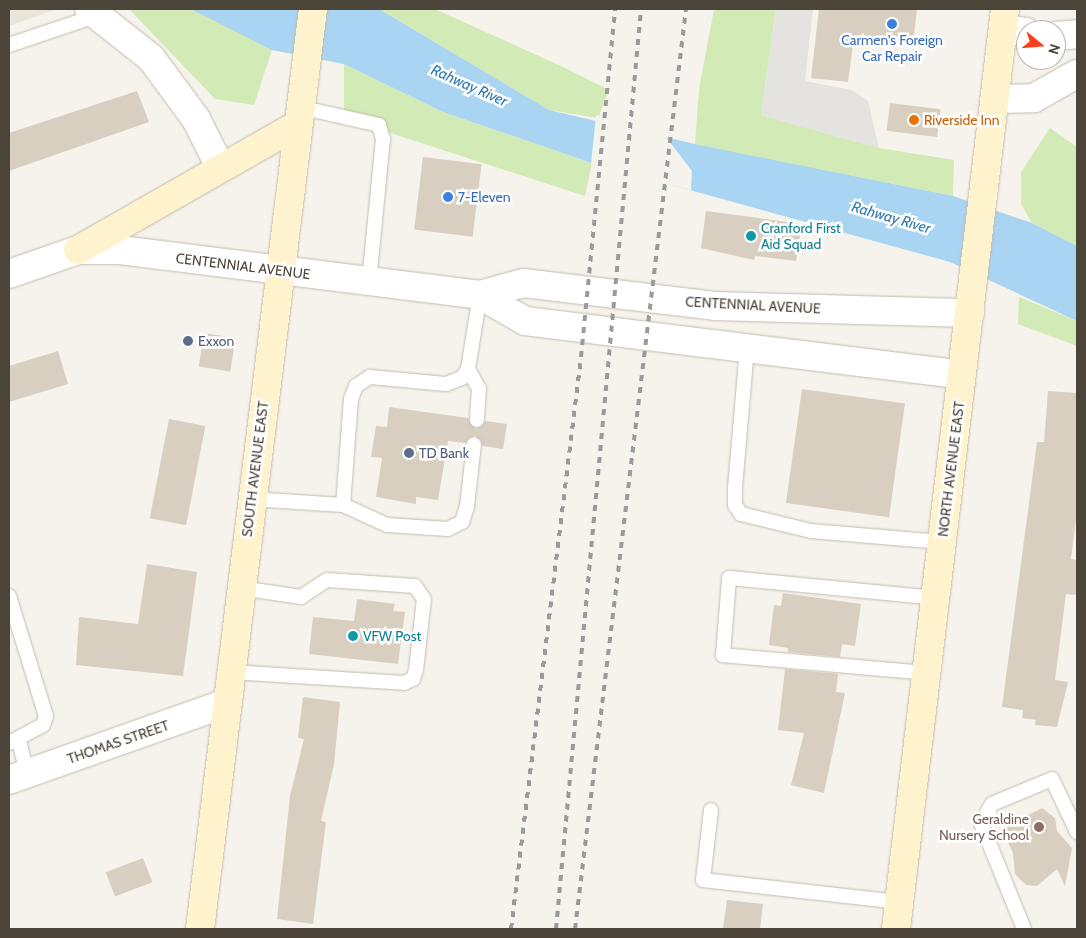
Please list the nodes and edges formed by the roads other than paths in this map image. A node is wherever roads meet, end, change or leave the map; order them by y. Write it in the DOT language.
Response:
graph roads {
  1 [pos="313,9"];
  2 [pos="94,12"];
  3 [pos="1011,23"];
  4 [pos="9,44"];
  5 [pos="1077,74"];
  6 [pos="995,99"];
  7 [pos="299,108"];
  8 [pos="220,167"];
  9 [pos="78,250"];
  10 [pos="279,270"];
  11 [pos="9,274"];
  12 [pos="369,283"];
  13 [pos="480,295"];
  14 [pos="971,300"];
  15 [pos="747,348"];
  16 [pos="468,368"];
  17 [pos="962,375"];
  18 [pos="476,420"];
  19 [pos="474,444"];
  20 [pos="251,499"];
  21 [pos="343,506"];
  22 [pos="942,542"];
  23 [pos="241,588"];
  24 [pos="9,596"];
  25 [pos="936,598"];
  26 [pos="231,672"];
  27 [pos="927,673"];
  28 [pos="227,703"];
  29 [pos="14,742"];
  30 [pos="18,777"];
  31 [pos="711,810"];
  32 [pos="1077,832"];
  33 [pos="900,902"];
  34 [pos="200,929"];
  35 [pos="896,929"];
  36 [pos="1024,929"];
  1 -- 7 [label="main road, SOUTH AVENUE EAST"];
  2 -- 4 [label="lane"];
  2 -- 8 [label="street"];
  3 -- 6 [label="main road, NORTH AVENUE EAST"];
  5 -- 6 [label="street"];
  6 -- 14 [label="main road, NORTH AVENUE EAST"];
  7 -- 8 [label="main road"];
  7 -- 10 [label="main road, SOUTH AVENUE EAST"];
  7 -- 12 [label="lane"];
  8 -- 9 [label="main road"];
  9 -- 10 [label="street, CENTENNIAL AVENUE"];
  9 -- 11 [label="street, CENTENNIAL AVENUE"];
  10 -- 12 [label="street, CENTENNIAL AVENUE"];
  10 -- 20 [label="main road, SOUTH AVENUE EAST"];
  12 -- 13 [label="street, CENTENNIAL AVENUE"];
  13 -- 14 [label="street, CENTENNIAL AVENUE"];
  13 -- 15 [label="street, CENTENNIAL AVENUE"];
  13 -- 16 [label="lane"];
  14 -- 17 [label="main road, NORTH AVENUE EAST"];
  15 -- 17 [label="street, CENTENNIAL AVENUE"];
  15 -- 22 [label="lane"];
  16 -- 18 [label="lane"];
  16 -- 21 [label="lane"];
  17 -- 22 [label="main road, NORTH AVENUE EAST"];
  19 -- 21 [label="lane"];
  20 -- 21 [label="lane"];
  20 -- 23 [label="main road, SOUTH AVENUE EAST"];
  22 -- 25 [label="main road, NORTH AVENUE EAST"];
  23 -- 26 [label="main road, SOUTH AVENUE EAST"];
  23 -- 26 [label="lane"];
  24 -- 29 [label="lane"];
  25 -- 27 [label="main road, NORTH AVENUE EAST"];
  25 -- 27 [label="lane"];
  26 -- 28 [label="main road, SOUTH AVENUE EAST"];
  27 -- 33 [label="main road, NORTH AVENUE EAST"];
  28 -- 30 [label="street, THOMAS STREET"];
  28 -- 34 [label="main road, SOUTH AVENUE EAST"];
  29 -- 30 [label="lane"];
  31 -- 33 [label="lane"];
  32 -- 36 [label="lane"];
  33 -- 35 [label="main road, NORTH AVENUE EAST"];
}
